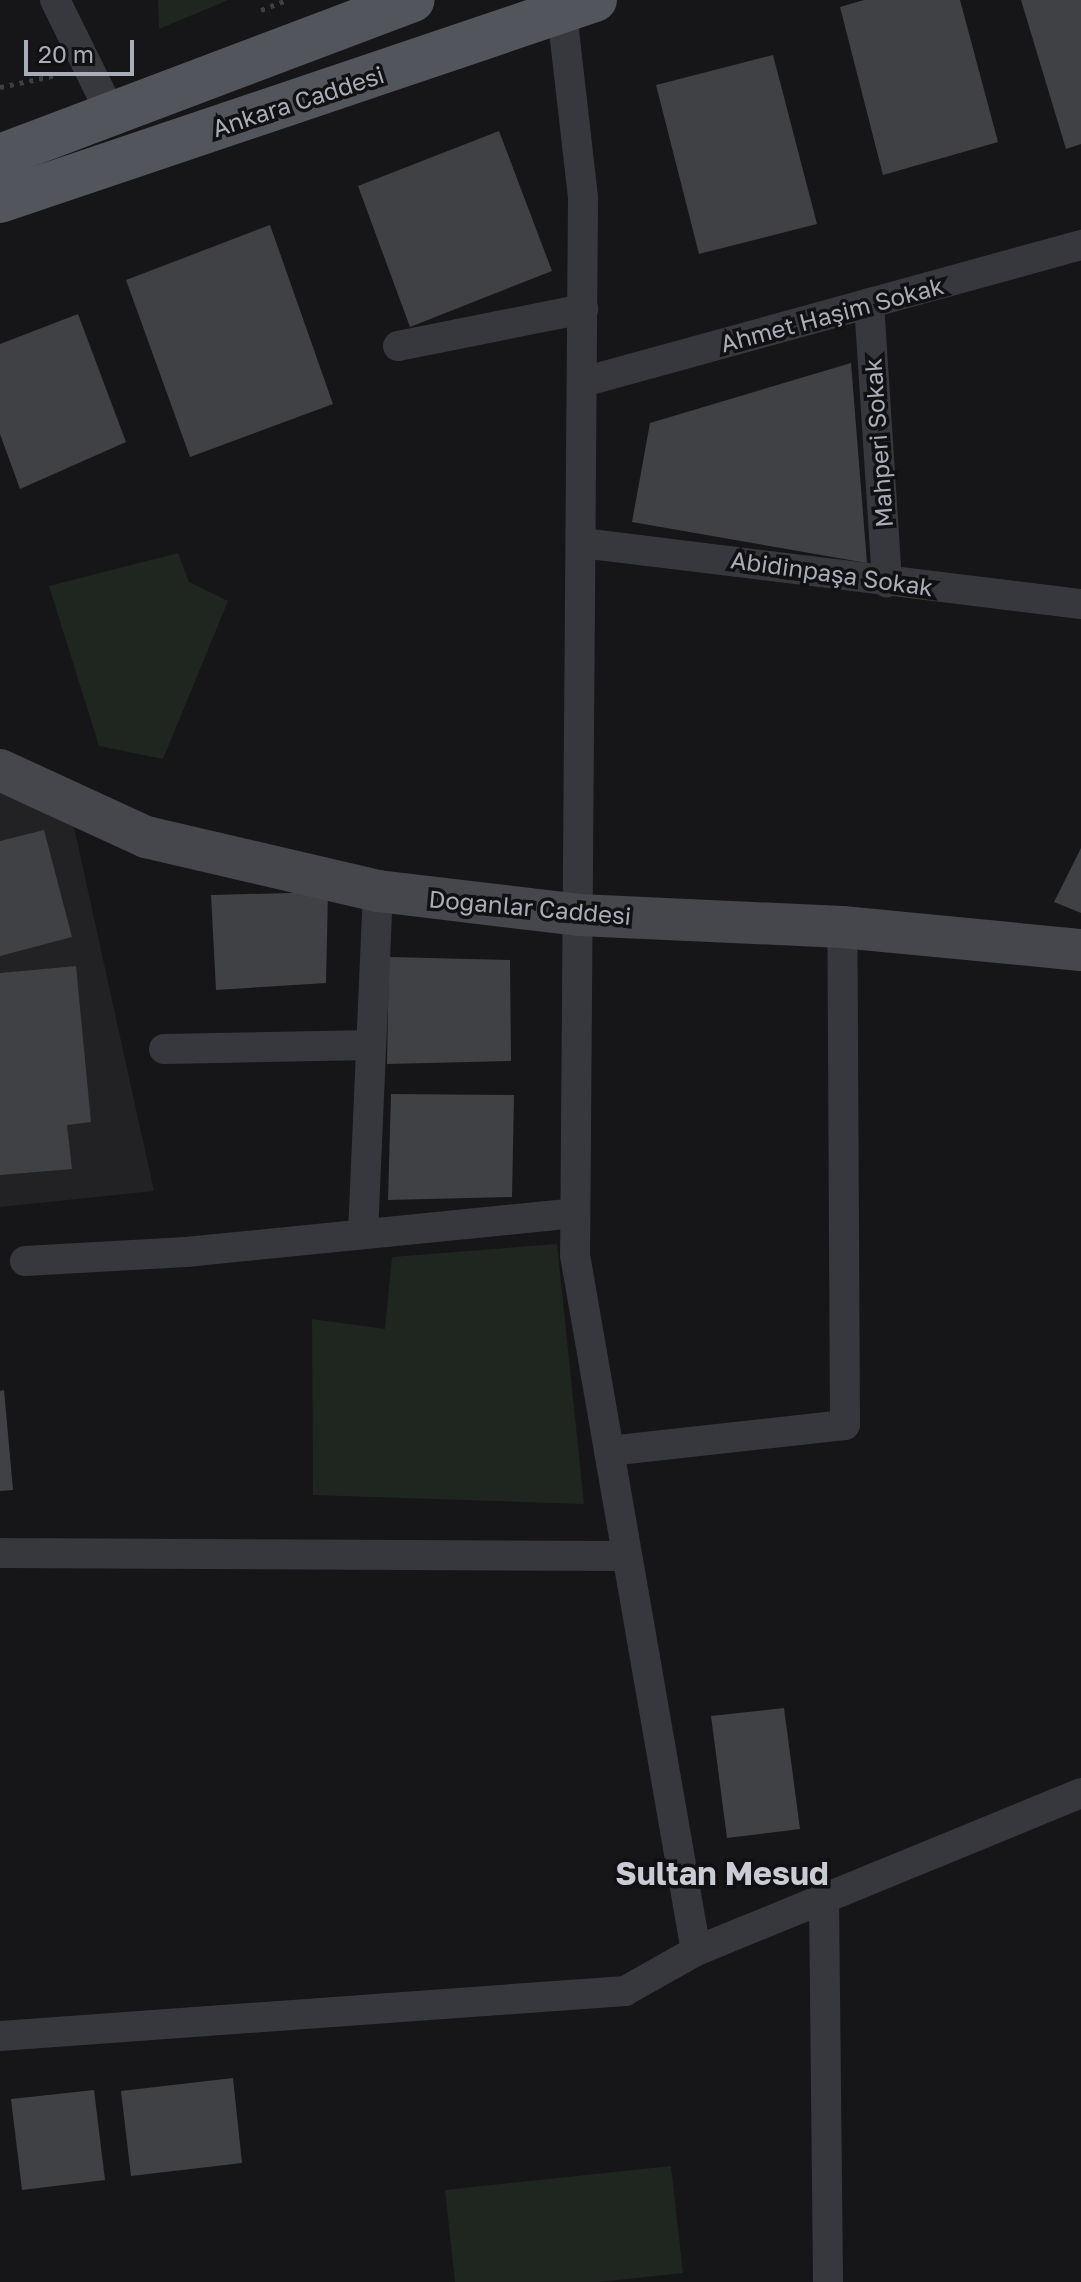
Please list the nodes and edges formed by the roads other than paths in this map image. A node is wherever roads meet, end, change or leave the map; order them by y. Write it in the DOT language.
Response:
graph roads {
  1 [pos="55,0"];
  2 [pos="413,0"];
  3 [pos="579,6"];
  4 [pos="112,116"];
  5 [pos="0,156"];
  6 [pos="0,201"];
  7 [pos="1081,245"];
  8 [pos="869,303"];
  9 [pos="583,309"];
  10 [pos="398,346"];
  11 [pos="583,382"];
  12 [pos="582,543"];
  13 [pos="887,582"];
  14 [pos="1081,604"];
  15 [pos="0,770"];
  16 [pos="378,891"];
  17 [pos="579,915"];
  18 [pos="842,927"];
  19 [pos="1081,950"];
  20 [pos="371,1045"];
  21 [pos="164,1049"];
  22 [pos="575,1213"];
  23 [pos="363,1234"];
  24 [pos="25,1261"];
  25 [pos="609,1451"];
  26 [pos="0,1553"];
  27 [pos="627,1556"];
  28 [pos="1081,1793"];
  29 [pos="824,1898"];
  30 [pos="696,1951"];
  31 [pos="0,2036"];
  32 [pos="828,2282"];
  1 -- 4 [label="street"];
  2 -- 4 [label="main road, Ankara Caddesi"];
  3 -- 6 [label="main road, Ankara Caddesi"];
  3 -- 9 [label="street"];
  4 -- 5 [label="main road, Ankara Caddesi"];
  7 -- 8 [label="street, Ahmet Haşim Sokak"];
  8 -- 11 [label="street, Ahmet Haşim Sokak"];
  8 -- 13 [label="street, Mahperi Sokak"];
  9 -- 10 [label="street"];
  9 -- 11 [label="street"];
  11 -- 12 [label="street"];
  12 -- 13 [label="street, Abidinpaşa Sokak"];
  12 -- 17 [label="street"];
  13 -- 14 [label="street, Abidinpaşa Sokak"];
  15 -- 16 [label="street, Doğanlar Caddesi"];
  16 -- 17 [label="street, Doğanlar Caddesi"];
  16 -- 20 [label="street"];
  17 -- 18 [label="street, Doğanlar Caddesi"];
  17 -- 22 [label="street"];
  18 -- 19 [label="street, Doğanlar Caddesi"];
  18 -- 25 [label="street"];
  20 -- 21 [label="street"];
  20 -- 23 [label="street"];
  22 -- 23 [label="street"];
  22 -- 25 [label="street"];
  23 -- 24 [label="street"];
  25 -- 27 [label="street"];
  26 -- 27 [label="street"];
  27 -- 30 [label="street"];
  28 -- 29 [label="street"];
  29 -- 30 [label="street"];
  29 -- 32 [label="street"];
  30 -- 31 [label="street"];
}
